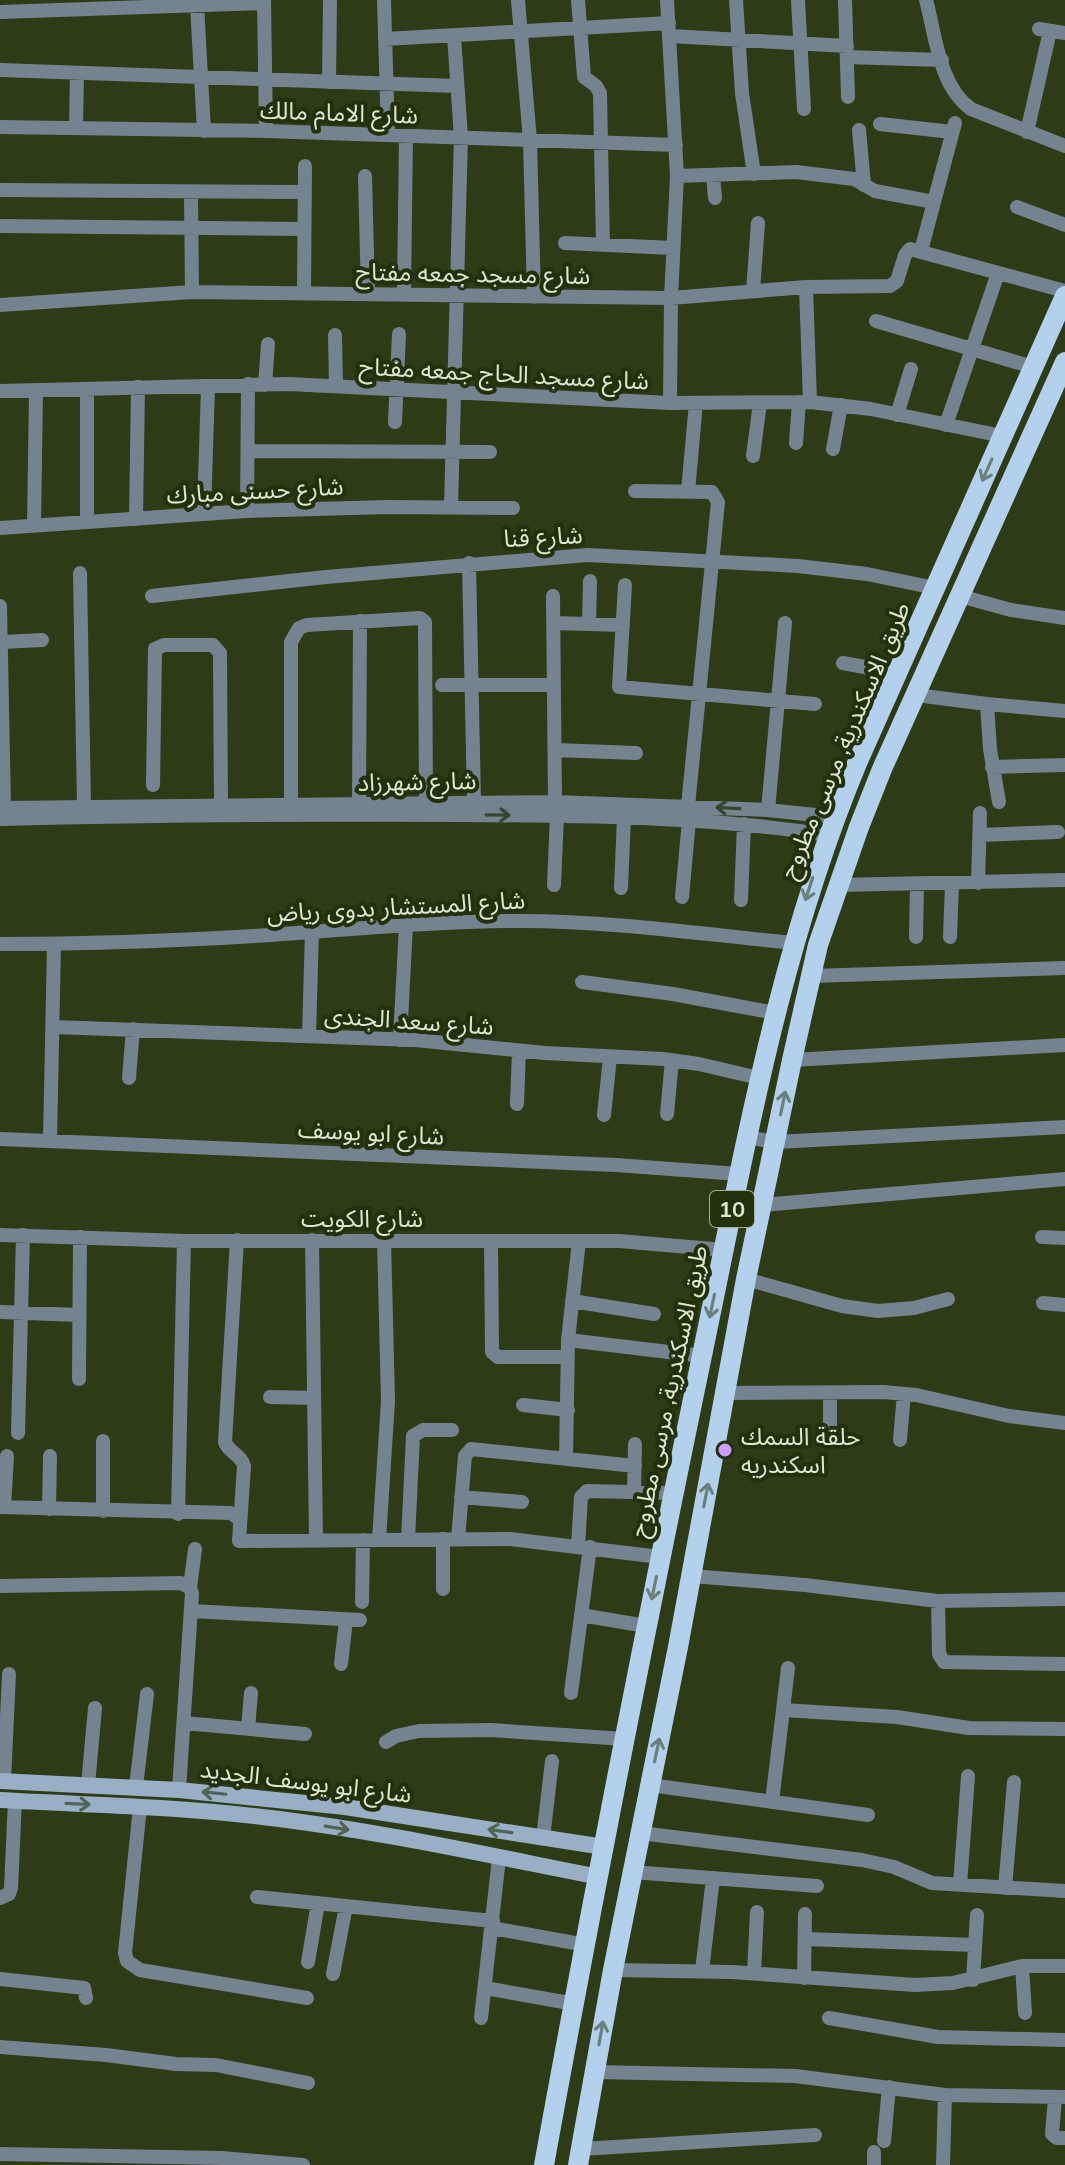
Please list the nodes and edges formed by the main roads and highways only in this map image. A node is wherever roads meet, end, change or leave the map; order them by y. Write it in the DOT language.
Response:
graph roads {
  1 [pos="1065,294"];
  2 [pos="1064,366"];
  3 [pos="644,1634"];
  4 [pos="678,1647"];
  5 [pos="551,2128"];
  6 [pos="581,2149"];
  7 [pos="544,2165"];
  1 -- 3 [label="main road, طريق الاسكندرية, مرسى مطروح / 10, one-way"];
  4 -- 2 [label="main road, طريق الاسكندرية, مرسى مطروح / 10, one-way"];
  3 -- 4 [label="main road"];
  3 -- 5 [label="main road, طريق الاسكندرية, مرسى مطروح / 10"];
  6 -- 4 [label="main road, طريق الاسكندرية, مرسى مطروح / 10, one-way"];
  5 -- 6 [label="main road"];
  5 -- 7 [label="main road, طريق الاسكندرية, مرسى مطروح / 10"];
}
